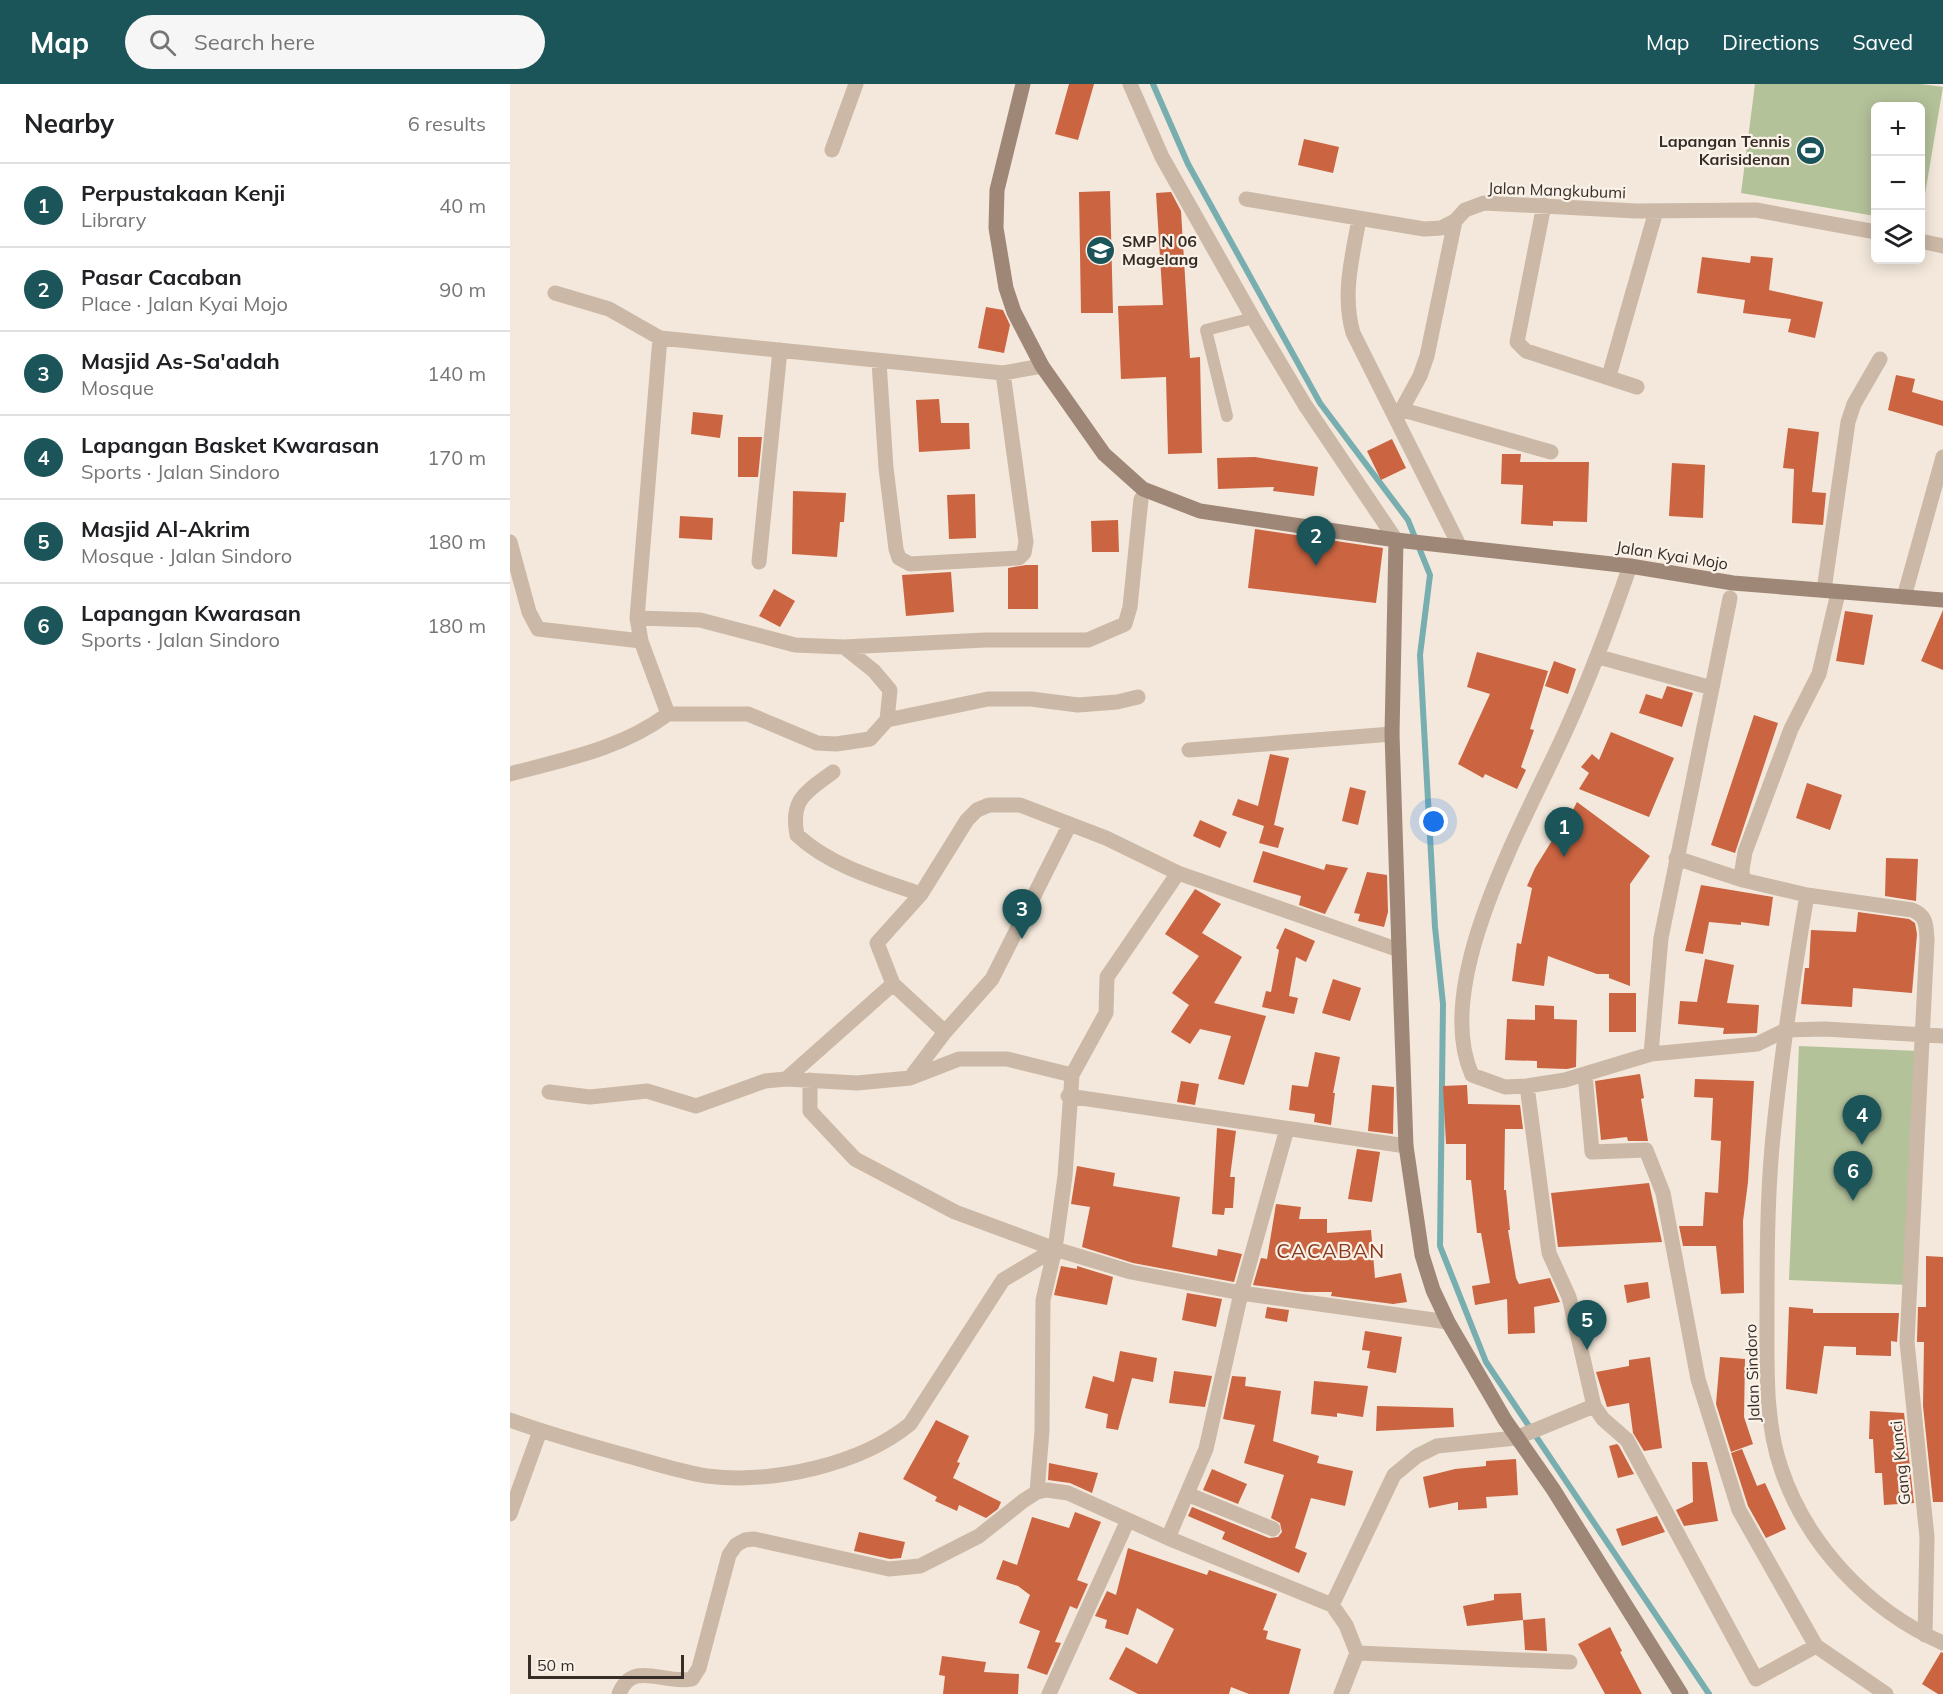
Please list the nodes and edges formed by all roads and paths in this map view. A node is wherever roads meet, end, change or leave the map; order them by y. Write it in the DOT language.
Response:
graph roads {
  1 [pos="856,84"];
  2 [pos="1023,84"];
  3 [pos="1130,84"];
  4 [pos="832,150"];
  5 [pos="1246,199"];
  6 [pos="1544,205"];
  7 [pos="1656,211"];
  8 [pos="1359,219"];
  9 [pos="1455,221"];
  10 [pos="1871,231"];
  11 [pos="1925,242"];
  12 [pos="1943,246"];
  13 [pos="555,293"];
  14 [pos="1253,318"];
  15 [pos="660,338"];
  16 [pos="780,350"];
  17 [pos="1880,359"];
  18 [pos="879,362"];
  19 [pos="1042,366"];
  20 [pos="1003,373"];
  21 [pos="1609,376"];
  22 [pos="1637,387"];
  23 [pos="1400,414"];
  24 [pos="1227,416"];
  25 [pos="1551,452"];
  26 [pos="1943,457"];
  27 [pos="1141,499"];
  28 [pos="1400,541"];
  29 [pos="510,542"];
  30 [pos="1460,547"];
  31 [pos="759,562"];
  32 [pos="1630,566"];
  33 [pos="1831,592"];
  34 [pos="1904,597"];
  35 [pos="1730,598"];
  36 [pos="1943,600"];
  37 [pos="637,618"];
  38 [pos="641,641"];
  39 [pos="844,647"];
  40 [pos="1599,657"];
  41 [pos="1712,688"];
  42 [pos="1138,697"];
  43 [pos="668,714"];
  44 [pos="886,720"];
  45 [pos="1392,734"];
  46 [pos="1189,750"];
  47 [pos="833,772"];
  48 [pos="510,774"];
  49 [pos="1070,824"];
  50 [pos="1676,858"];
  51 [pos="1178,873"];
  52 [pos="1743,880"];
  53 [pos="921,894"];
  54 [pos="1807,895"];
  55 [pos="1399,950"];
  56 [pos="893,984"];
  57 [pos="1785,1030"];
  58 [pos="945,1032"];
  59 [pos="1921,1033"];
  60 [pos="1943,1036"];
  61 [pos="1652,1054"];
  62 [pos="1585,1074"];
  63 [pos="1072,1075"];
  64 [pos="910,1078"];
  65 [pos="786,1079"];
  66 [pos="810,1080"];
  67 [pos="1527,1086"];
  68 [pos="549,1092"];
  69 [pos="1068,1096"];
  70 [pos="1287,1129"];
  71 [pos="1406,1146"];
  72 [pos="1055,1249"];
  73 [pos="1241,1293"];
  74 [pos="1448,1322"];
  75 [pos="1594,1406"];
  76 [pos="510,1420"];
  77 [pos="540,1431"];
  78 [pos="1526,1433"];
  79 [pos="1037,1492"];
  80 [pos="1187,1494"];
  81 [pos="510,1514"];
  82 [pos="1128,1520"];
  83 [pos="1274,1529"];
  84 [pos="1168,1538"];
  85 [pos="1332,1605"];
  86 [pos="1925,1635"];
  87 [pos="1943,1643"];
  88 [pos="1816,1646"];
  89 [pos="1357,1653"];
  90 [pos="1570,1662"];
  91 [pos="619,1694"];
  92 [pos="1049,1694"];
  93 [pos="1341,1694"];
  94 [pos="1681,1694"];
  95 [pos="1886,1694"];
  1 -- 4 [label="street"];
  2 -- 19 [label="street, Jalan Kyai Mojo"];
  3 -- 14 [label="street"];
  5 -- 8 [label="street, Jalan Mangkubumi"];
  6 -- 7 [label="street, Jalan Mangkubumi"];
  6 -- 9 [label="street, Jalan Mangkubumi"];
  6 -- 21 [label="street"];
  7 -- 10 [label="street, Jalan Mangkubumi"];
  7 -- 21 [label="street"];
  8 -- 9 [label="street, Jalan Mangkubumi"];
  8 -- 23 [label="street"];
  9 -- 23 [label="street"];
  11 -- 12 [label="street"];
  13 -- 15 [label="street"];
  14 -- 24 [label="lane"];
  14 -- 28 [label="street"];
  15 -- 16 [label="street"];
  15 -- 37 [label="street"];
  16 -- 18 [label="street"];
  16 -- 31 [label="street"];
  17 -- 33 [label="street"];
  18 -- 20 [label="street"];
  18 -- 20 [label="street"];
  19 -- 20 [label="street"];
  19 -- 28 [label="street, Jalan Kyai Mojo"];
  21 -- 22 [label="street"];
  23 -- 25 [label="street"];
  23 -- 30 [label="street"];
  26 -- 34 [label="street"];
  27 -- 39 [label="street"];
  28 -- 30 [label="street, Jalan Kyai Mojo"];
  28 -- 45 [label="street"];
  29 -- 38 [label="street"];
  30 -- 32 [label="street, Jalan Kyai Mojo"];
  32 -- 33 [label="street, Jalan Kyai Mojo"];
  32 -- 40 [label="street"];
  33 -- 34 [label="street, Jalan Kyai Mojo"];
  33 -- 52 [label="street"];
  34 -- 36 [label="street, Jalan Kyai Mojo"];
  35 -- 41 [label="street"];
  37 -- 38 [label="street"];
  37 -- 39 [label="street"];
  38 -- 43 [label="street"];
  39 -- 44 [label="street"];
  40 -- 41 [label="street"];
  40 -- 67 [label="street"];
  41 -- 50 [label="street"];
  42 -- 44 [label="street"];
  43 -- 44 [label="street"];
  43 -- 48 [label="street"];
  45 -- 46 [label="street"];
  45 -- 55 [label="street"];
  47 -- 53 [label="street"];
  49 -- 51 [label="street"];
  49 -- 53 [label="street"];
  49 -- 58 [label="street"];
  50 -- 52 [label="street"];
  50 -- 61 [label="street"];
  51 -- 55 [label="street"];
  51 -- 63 [label="street"];
  52 -- 54 [label="street"];
  53 -- 56 [label="street"];
  54 -- 57 [label="street, Jalan Sindoro"];
  54 -- 59 [label="street, Gang Kunci"];
  55 -- 71 [label="street"];
  56 -- 58 [label="street"];
  56 -- 65 [label="street"];
  57 -- 59 [label="street"];
  57 -- 61 [label="street"];
  57 -- 86 [label="street, Jalan Sindoro"];
  58 -- 64 [label="street"];
  59 -- 60 [label="street"];
  59 -- 86 [label="street, Gang Kunci"];
  61 -- 62 [label="street"];
  62 -- 67 [label="street"];
  62 -- 88 [label="street"];
  63 -- 64 [label="street"];
  63 -- 69 [label="street"];
  64 -- 66 [label="street"];
  65 -- 66 [label="street"];
  65 -- 68 [label="street"];
  66 -- 72 [label="street"];
  67 -- 75 [label="street"];
  69 -- 70 [label="street"];
  69 -- 72 [label="street"];
  70 -- 71 [label="street"];
  70 -- 73 [label="street"];
  71 -- 74 [label="street"];
  72 -- 73 [label="street"];
  72 -- 77 [label="street"];
  72 -- 79 [label="street"];
  73 -- 74 [label="street"];
  73 -- 80 [label="street"];
  74 -- 78 [label="street"];
  75 -- 78 [label="street"];
  75 -- 88 [label="street"];
  76 -- 77 [label="street"];
  77 -- 81 [label="street"];
  78 -- 85 [label="street"];
  78 -- 94 [label="street"];
  79 -- 82 [label="street"];
  79 -- 91 [label="street"];
  80 -- 83 [label="street"];
  80 -- 84 [label="street"];
  82 -- 84 [label="street"];
  82 -- 92 [label="street"];
  84 -- 85 [label="street"];
  85 -- 89 [label="street"];
  86 -- 87 [label="street, Jalan Sindoro"];
  88 -- 95 [label="street"];
  89 -- 90 [label="street"];
  89 -- 93 [label="street"];
}
